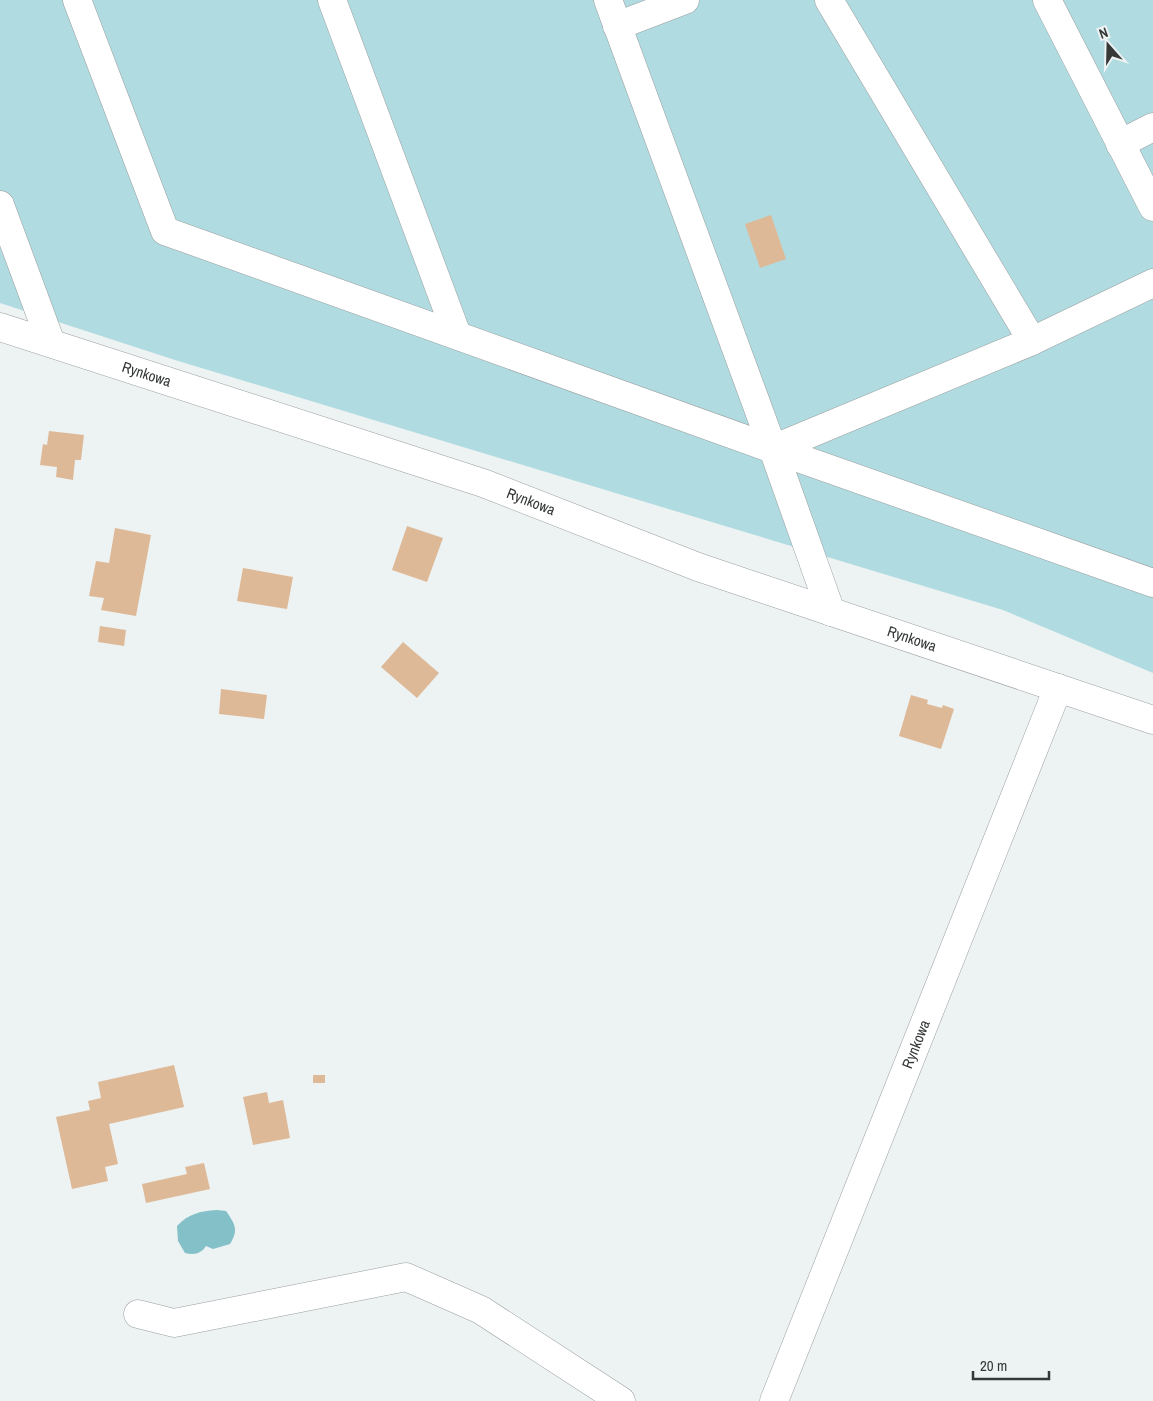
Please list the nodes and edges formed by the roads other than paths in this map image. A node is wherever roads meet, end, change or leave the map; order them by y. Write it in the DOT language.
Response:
graph roads {
  1 [pos="77,0"];
  2 [pos="332,0"];
  3 [pos="608,0"];
  4 [pos="685,0"];
  5 [pos="829,0"];
  6 [pos="1047,0"];
  7 [pos="618,26"];
  8 [pos="1153,127"];
  9 [pos="1120,144"];
  10 [pos="0,205"];
  11 [pos="1153,207"];
  12 [pos="1153,283"];
  13 [pos="0,326"];
  14 [pos="456,336"];
  15 [pos="1032,341"];
  16 [pos="50,343"];
  17 [pos="773,449"];
  18 [pos="1153,583"];
  19 [pos="831,612"];
  20 [pos="1058,688"];
  21 [pos="1153,720"];
  22 [pos="138,1314"];
  23 [pos="621,1401"];
  24 [pos="774,1401"];
  1 -- 14 [label="street"];
  2 -- 14 [label="street"];
  3 -- 7 [label="street"];
  4 -- 7 [label="street"];
  5 -- 15 [label="street"];
  6 -- 9 [label="street"];
  7 -- 17 [label="street"];
  8 -- 9 [label="street"];
  9 -- 11 [label="street"];
  10 -- 16 [label="street"];
  12 -- 15 [label="street"];
  13 -- 16 [label="street, Rynkowa"];
  14 -- 17 [label="street"];
  15 -- 17 [label="street"];
  16 -- 19 [label="street, Rynkowa"];
  17 -- 18 [label="street"];
  17 -- 19 [label="street"];
  19 -- 20 [label="street, Rynkowa"];
  20 -- 21 [label="street, Rynkowa"];
  20 -- 24 [label="street, Rynkowa"];
  22 -- 23 [label="street"];
}
